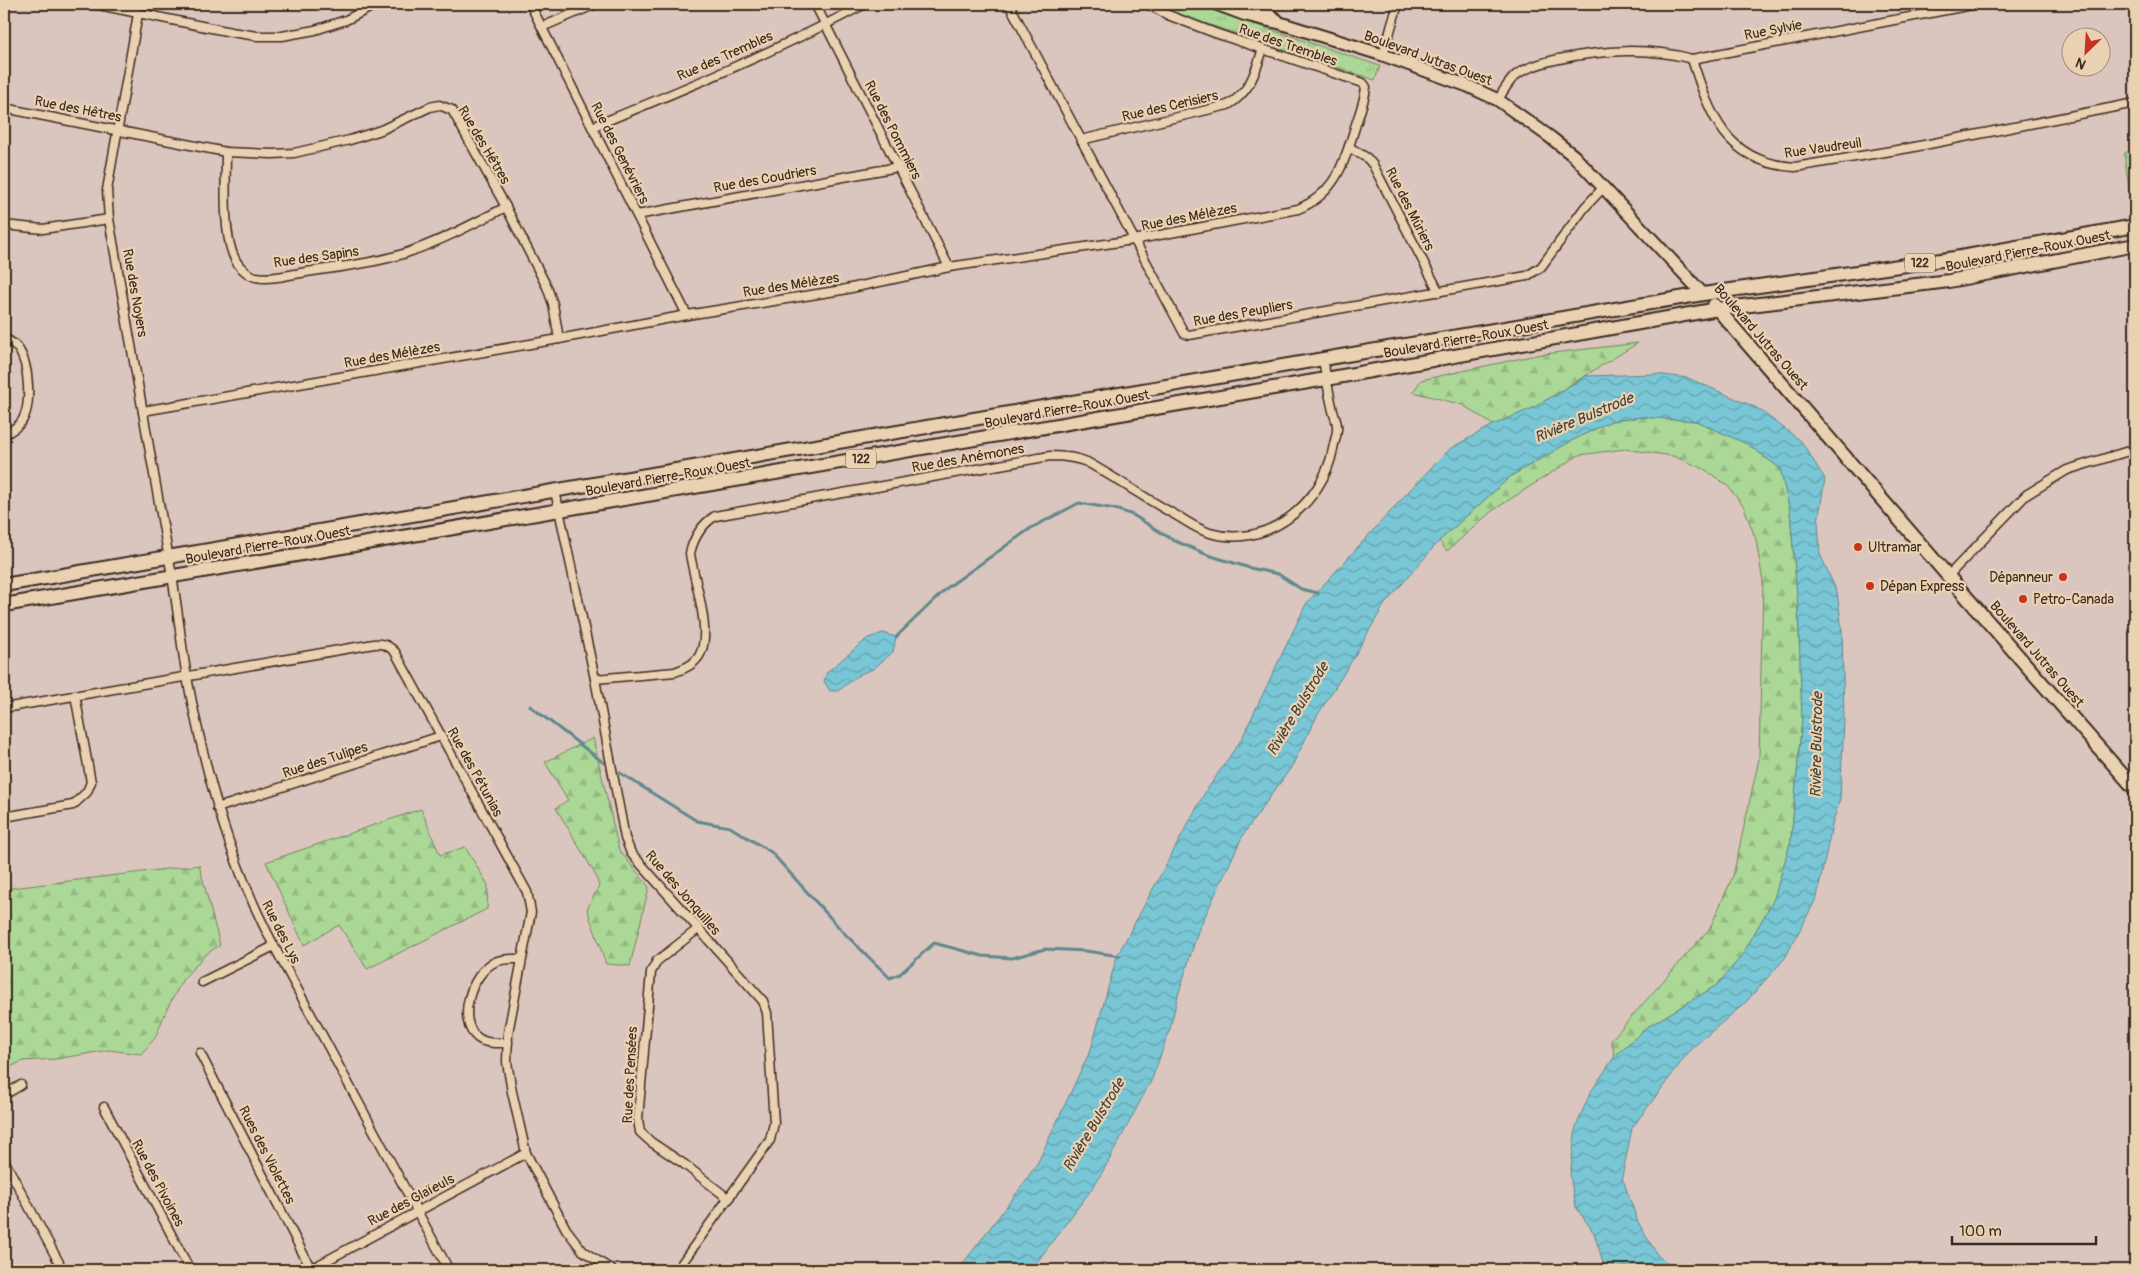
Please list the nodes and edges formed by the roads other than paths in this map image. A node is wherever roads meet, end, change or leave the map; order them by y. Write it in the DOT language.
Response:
graph roads {
  1 [pos="94,4"];
  2 [pos="377,4"];
  3 [pos="530,4"];
  4 [pos="596,4"];
  5 [pos="815,4"];
  6 [pos="865,4"];
  7 [pos="1009,4"];
  8 [pos="1147,4"];
  9 [pos="1216,4"];
  10 [pos="1254,4"];
  11 [pos="1398,4"];
  12 [pos="1977,4"];
  13 [pos="138,14"];
  14 [pos="1280,23"];
  15 [pos="826,25"];
  16 [pos="542,27"];
  17 [pos="1263,49"];
  18 [pos="1383,55"];
  19 [pos="1692,59"];
  20 [pos="1366,87"];
  21 [pos="1498,100"];
  22 [pos="2135,103"];
  23 [pos="4,108"];
  24 [pos="592,127"];
  25 [pos="119,130"];
  26 [pos="1081,140"];
  27 [pos="1349,147"];
  28 [pos="226,152"];
  29 [pos="898,167"];
  30 [pos="1604,187"];
  31 [pos="506,207"];
  32 [pos="637,215"];
  33 [pos="109,219"];
  34 [pos="4,225"];
  35 [pos="2135,226"];
  36 [pos="1133,240"];
  37 [pos="2135,245"];
  38 [pos="949,267"];
  39 [pos="1438,292"];
  40 [pos="1703,294"];
  41 [pos="1718,309"];
  42 [pos="687,314"];
  43 [pos="4,338"];
  44 [pos="559,339"];
  45 [pos="1323,359"];
  46 [pos="1326,379"];
  47 [pos="143,411"];
  48 [pos="4,435"];
  49 [pos="2135,449"];
  50 [pos="555,491"];
  51 [pos="559,511"];
  52 [pos="167,556"];
  53 [pos="172,576"];
  54 [pos="1948,576"];
  55 [pos="4,585"];
  56 [pos="4,605"];
  57 [pos="187,677"];
  58 [pos="595,678"];
  59 [pos="75,695"];
  60 [pos="4,708"];
  61 [pos="441,736"];
  62 [pos="2135,788"];
  63 [pos="218,808"];
  64 [pos="4,817"];
  65 [pos="698,929"];
  66 [pos="274,946"];
  67 [pos="521,959"];
  68 [pos="202,982"];
  69 [pos="508,1043"];
  70 [pos="200,1053"];
  71 [pos="22,1085"];
  72 [pos="4,1095"];
  73 [pos="104,1107"];
  74 [pos="526,1153"];
  75 [pos="4,1160"];
  76 [pos="729,1199"];
  77 [pos="417,1210"];
  78 [pos="62,1270"];
  79 [pos="190,1270"];
  80 [pos="310,1270"];
  81 [pos="449,1270"];
  82 [pos="612,1270"];
  83 [pos="677,1270"];
  1 -- 13 [label="street"];
  2 -- 13 [label="street"];
  3 -- 16 [label="street, Rue des Genévriers"];
  4 -- 16 [label="street"];
  5 -- 15 [label="street, Rue des Pommiers"];
  6 -- 15 [label="street, Rue des Trembles"];
  7 -- 26 [label="street, Rue des Peupliers"];
  8 -- 17 [label="street, Rue des Trembles"];
  9 -- 14 [label="main road, Boulevard Jutras Ouest"];
  10 -- 14 [label="main road, Boulevard Jutras Ouest"];
  11 -- 18 [label="street"];
  12 -- 19 [label="street, Rue Sylvie"];
  13 -- 25 [label="street, Rue des Noyers"];
  14 -- 18 [label="main road, Boulevard Jutras Ouest"];
  15 -- 24 [label="street, Rue des Trembles"];
  15 -- 29 [label="street, Rue des Pommiers"];
  16 -- 24 [label="street, Rue des Genévriers"];
  17 -- 20 [label="street, Rue des Trembles"];
  17 -- 26 [label="street, Rue des Cerisiers"];
  18 -- 21 [label="main road, Boulevard Jutras Ouest"];
  19 -- 21 [label="street"];
  19 -- 22 [label="street, Rue Vaudreuil"];
  20 -- 27 [label="street, Rue des Mélèzes"];
  21 -- 30 [label="main road, Boulevard Jutras Ouest"];
  23 -- 25 [label="street, Rue des Hêtres"];
  24 -- 32 [label="street, Rue des Genévriers"];
  25 -- 28 [label="street, Rue des Hêtres"];
  25 -- 33 [label="street, Rue des Noyers"];
  26 -- 36 [label="street, Rue des Peupliers"];
  27 -- 36 [label="street, Rue des Mélèzes"];
  27 -- 39 [label="street, Rue des Mûriers"];
  28 -- 31 [label="street, Rue des Hêtres"];
  28 -- 31 [label="street, Rue des Sapins"];
  29 -- 32 [label="street, Rue des Coudriers"];
  29 -- 38 [label="street, Rue des Pommiers"];
  30 -- 39 [label="street, Rue des Peupliers"];
  30 -- 40 [label="main road, Boulevard Jutras Ouest"];
  31 -- 44 [label="street, Rue des Hêtres"];
  32 -- 42 [label="street, Rue des Genévriers"];
  33 -- 34 [label="street"];
  33 -- 47 [label="street, Rue des Noyers"];
  35 -- 40 [label="main road, Boulevard Pierre-Roux Ouest / 122"];
  36 -- 38 [label="street, Rue des Mélèzes"];
  36 -- 39 [label="street, Rue des Peupliers"];
  37 -- 41 [label="main road, Boulevard Pierre-Roux Ouest / 122"];
  38 -- 42 [label="street, Rue des Mélèzes"];
  40 -- 41 [label="main road, Boulevard Jutras Ouest"];
  40 -- 45 [label="main road, Boulevard Pierre-Roux Ouest / 122"];
  41 -- 46 [label="main road, Boulevard Pierre-Roux Ouest / 122"];
  41 -- 54 [label="main road, Boulevard Jutras Ouest"];
  42 -- 44 [label="street, Rue des Mélèzes"];
  43 -- 48 [label="street"];
  44 -- 47 [label="street, Rue des Mélèzes"];
  45 -- 46 [label="street, Rue des Anémones"];
  45 -- 50 [label="main road, Boulevard Pierre-Roux Ouest / 122"];
  46 -- 51 [label="main road, Boulevard Pierre-Roux Ouest / 122"];
  46 -- 58 [label="street, Rue des Anémones"];
  47 -- 52 [label="street, Rue des Noyers"];
  49 -- 54 [label="street"];
  50 -- 51 [label="street, Rue des Jonquilles"];
  50 -- 52 [label="main road, Boulevard Pierre-Roux Ouest / 122"];
  51 -- 53 [label="main road, Boulevard Pierre-Roux Ouest / 122"];
  51 -- 58 [label="street, Rue des Jonquilles"];
  52 -- 53 [label="street, Rue des Noyers"];
  52 -- 55 [label="main road, Boulevard Pierre-Roux Ouest / 122"];
  53 -- 56 [label="main road, Boulevard Pierre-Roux Ouest / 122"];
  53 -- 57 [label="street, Rue des Lys"];
  54 -- 62 [label="main road, Boulevard Jutras Ouest"];
  57 -- 59 [label="street, Rue des Pétunias"];
  57 -- 61 [label="street, Rue des Pétunias"];
  57 -- 63 [label="street, Rue des Lys"];
  58 -- 65 [label="street, Rue des Jonquilles"];
  59 -- 60 [label="street, Rue des Pétunias"];
  59 -- 64 [label="street"];
  61 -- 63 [label="street, Rue des Tulipes"];
  61 -- 67 [label="street, Rue des Pétunias"];
  63 -- 66 [label="street, Rue des Lys"];
  65 -- 76 [label="street, Rue des Jonquilles"];
  65 -- 76 [label="street, Rue des Pensées"];
  66 -- 68 [label="street"];
  66 -- 77 [label="street, Rue des Lys"];
  67 -- 69 [label="street, Rue des Pétunias"];
  67 -- 69 [label="street"];
  69 -- 74 [label="street, Rue des Pétunias"];
  70 -- 80 [label="street, Rues des Violettes"];
  71 -- 72 [label="street"];
  73 -- 79 [label="street, Rue des Pivoines"];
  74 -- 77 [label="street, Rue des Glaïeuls"];
  74 -- 82 [label="street, Rue des Pétunias"];
  75 -- 78 [label="street"];
  76 -- 83 [label="street, Rue des Jonquilles"];
  77 -- 80 [label="street, Rue des Glaïeuls"];
  77 -- 81 [label="street, Rue des Lys"];
}
